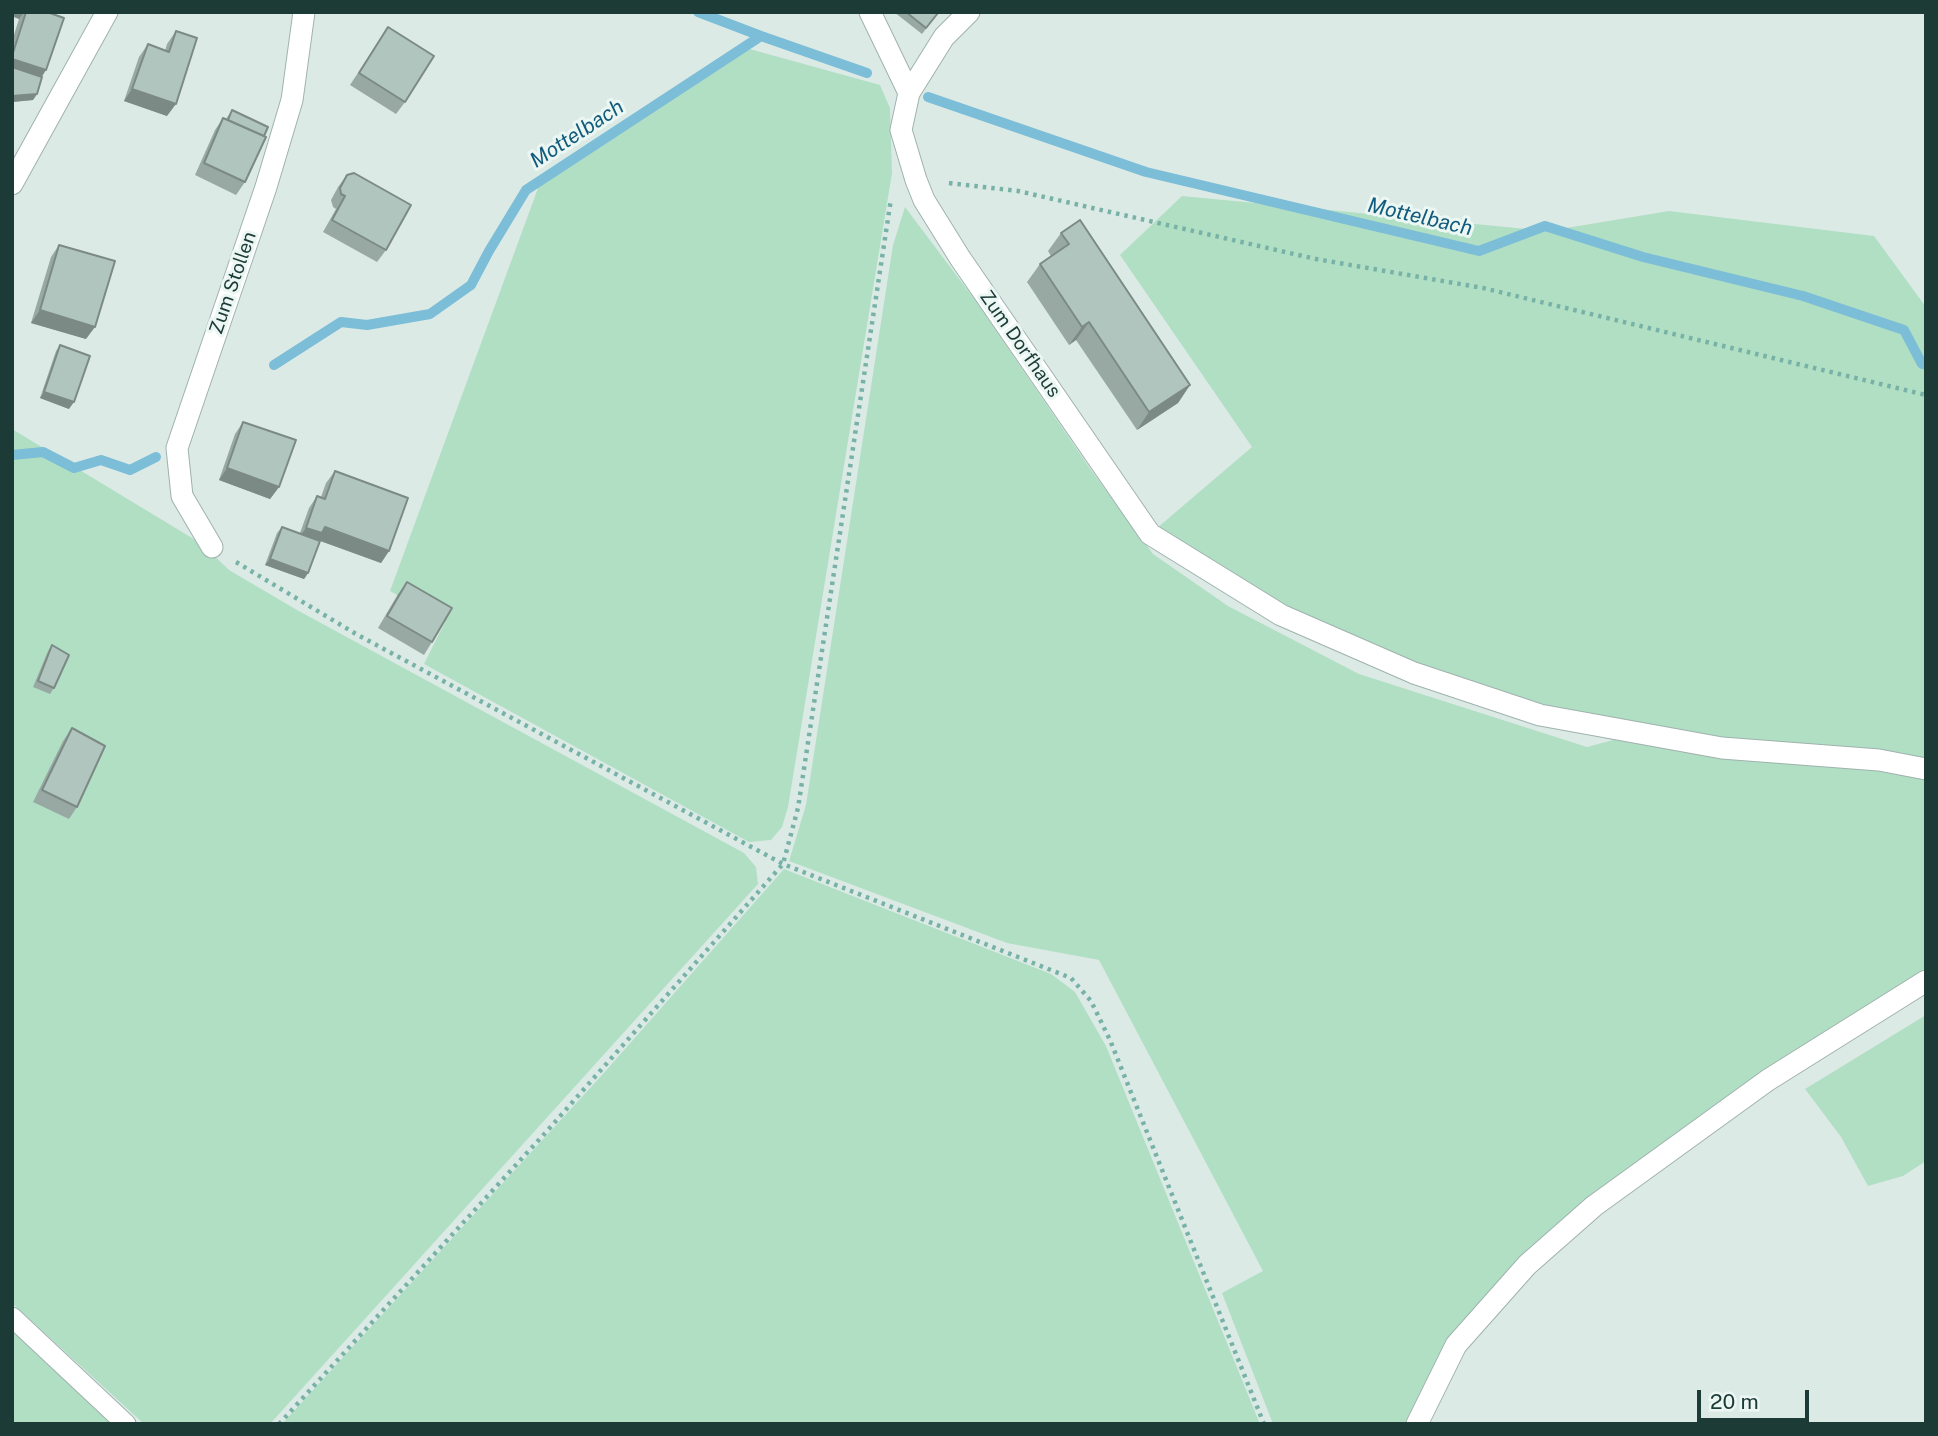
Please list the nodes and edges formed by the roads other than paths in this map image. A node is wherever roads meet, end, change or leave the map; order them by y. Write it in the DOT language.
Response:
graph roads {
  1 [pos="107,12"];
  2 [pos="304,12"];
  3 [pos="870,12"];
  4 [pos="969,12"];
  5 [pos="909,93"];
  6 [pos="12,184"];
  7 [pos="212,547"];
  8 [pos="1926,769"];
  9 [pos="1926,981"];
  10 [pos="12,1317"];
  11 [pos="126,1424"];
  12 [pos="1417,1424"];
  1 -- 6 [label="street"];
  2 -- 7 [label="street, Zum Stollen"];
  3 -- 5 [label="street"];
  4 -- 5 [label="street, Zum Dorfhaus"];
  5 -- 8 [label="street, Zum Dorfhaus"];
  9 -- 12 [label="street"];
  10 -- 11 [label="lane"];
}
